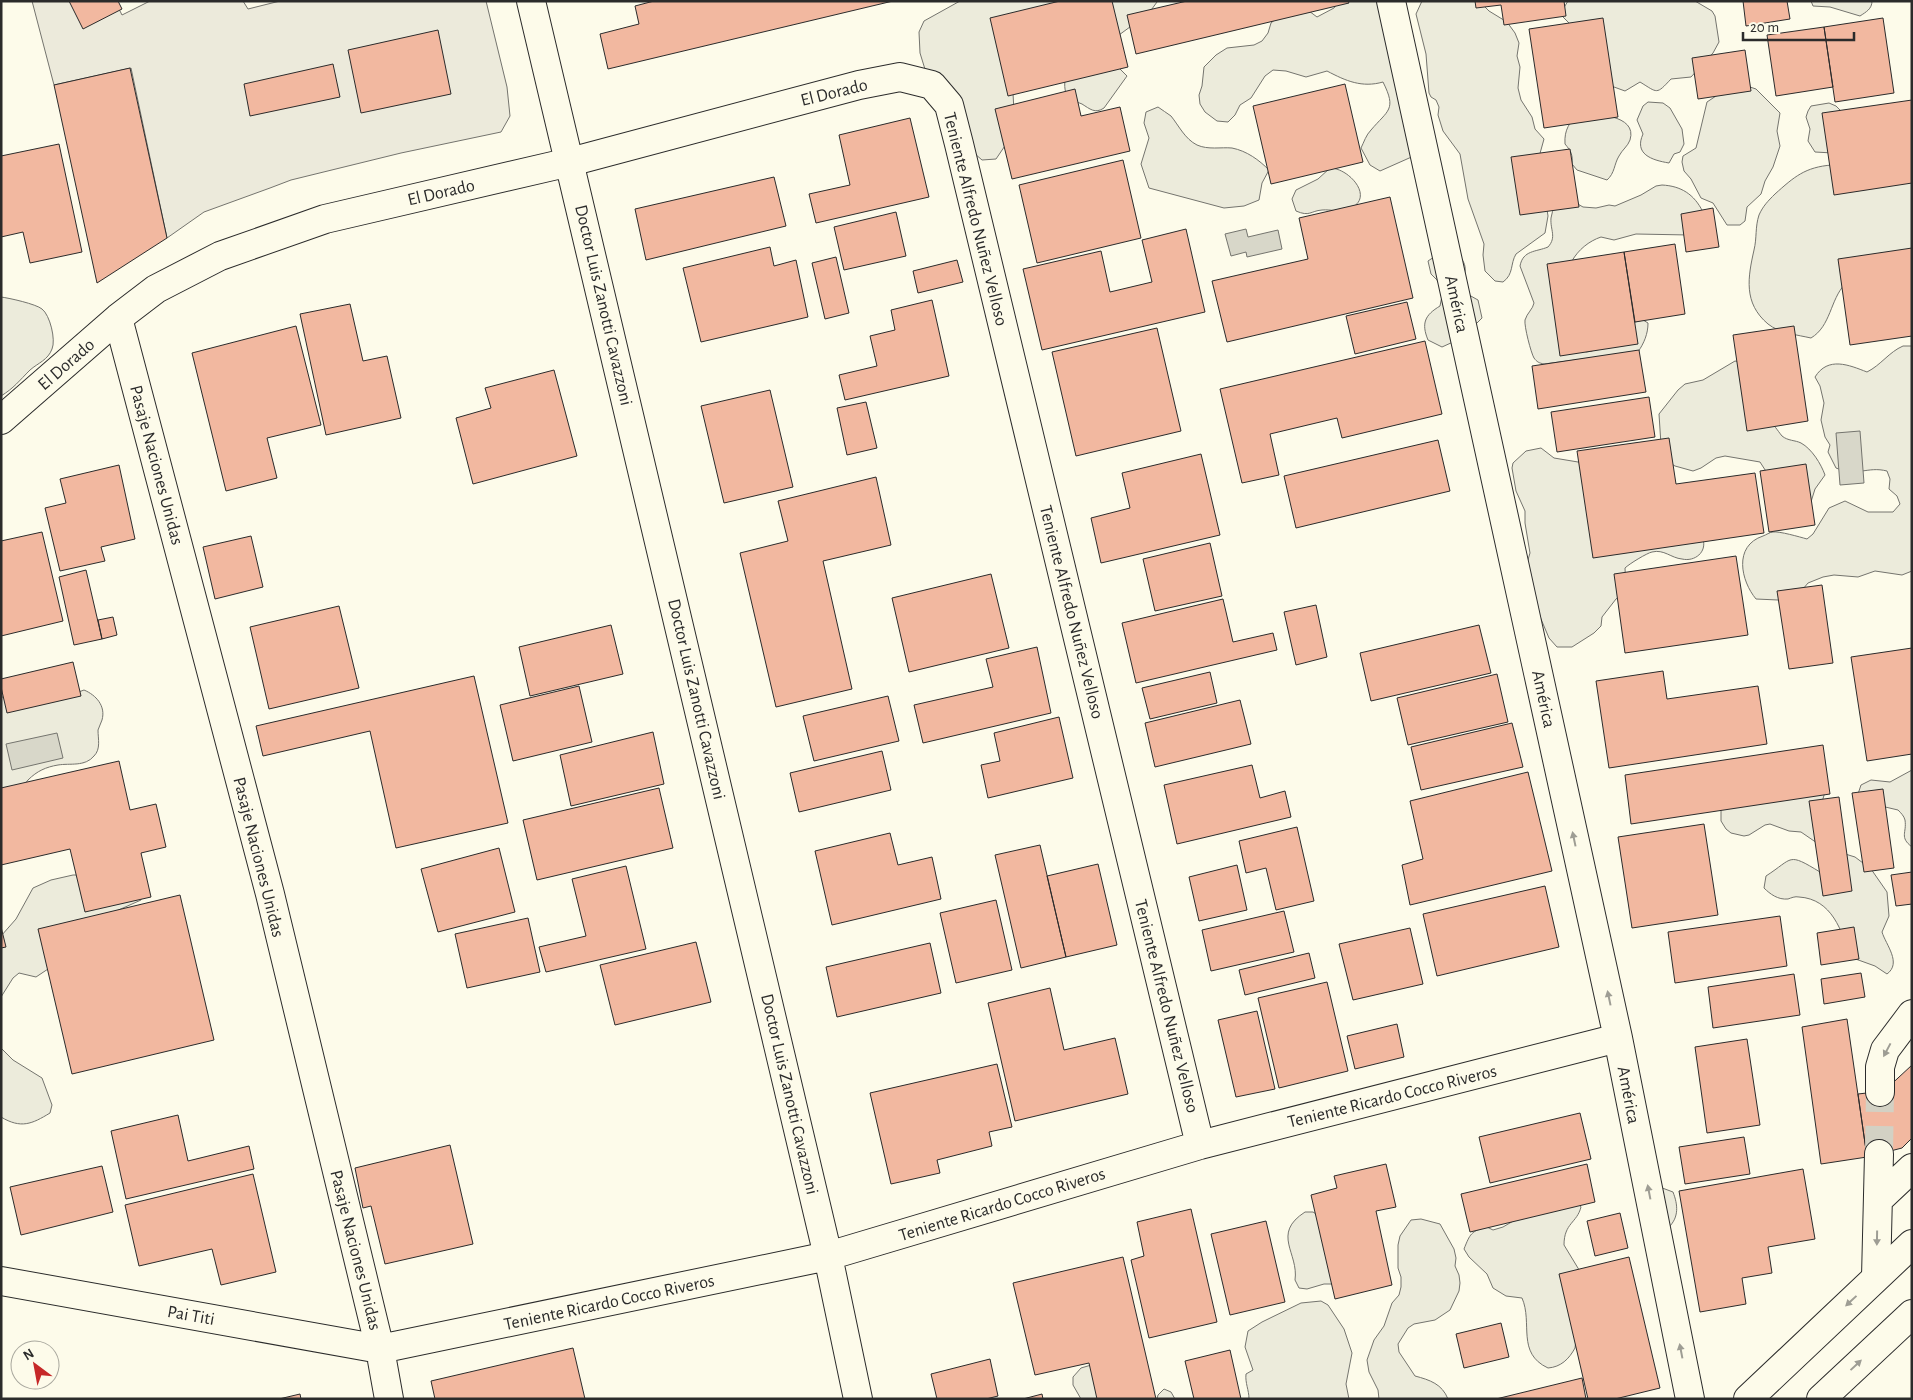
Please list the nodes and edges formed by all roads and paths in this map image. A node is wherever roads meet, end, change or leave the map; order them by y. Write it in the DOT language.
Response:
graph roads {
  1 [pos="531,1"];
  2 [pos="1391,1"];
  3 [pos="932,86"];
  4 [pos="570,162"];
  5 [pos="118,318"];
  6 [pos="1,420"];
  7 [pos="1912,1014"];
  8 [pos="1618,1038"];
  9 [pos="1880,1092"];
  10 [pos="1200,1145"];
  11 [pos="1879,1154"];
  12 [pos="1912,1168"];
  13 [pos="1878,1200"];
  14 [pos="1912,1244"];
  15 [pos="828,1256"];
  16 [pos="1876,1277"];
  17 [pos="1,1281"];
  18 [pos="1912,1314"];
  19 [pos="380,1349"];
  20 [pos="389,1399"];
  21 [pos="858,1399"];
  22 [pos="1690,1399"];
  23 [pos="1748,1399"];
  24 [pos="1821,1399"];
  1 -- 4 [label="main road, Doctor Luis Zanotti Cavazzoni"];
  8 -- 2 [label="main road, América, one-way"];
  3 -- 4 [label="main road, El Dorado"];
  3 -- 10 [label="main road, Teniente Alfredo Nuñez Velloso"];
  4 -- 5 [label="main road, El Dorado"];
  4 -- 15 [label="main road, Doctor Luis Zanotti Cavazzoni"];
  5 -- 6 [label="main road, El Dorado"];
  5 -- 19 [label="main road, Pasaje Naciones Unidas"];
  7 -- 9 [label="main road, one-way"];
  8 -- 10 [label="main road, Teniente Ricardo Cocco Riveros"];
  22 -- 8 [label="main road, América, one-way"];
  10 -- 15 [label="main road, Teniente Ricardo Cocco Riveros"];
  11 -- 13 [label="main road"];
  12 -- 13 [label="main road"];
  13 -- 16 [label="main road, one-way"];
  14 -- 16 [label="main road"];
  15 -- 19 [label="main road, Teniente Ricardo Cocco Riveros"];
  15 -- 21 [label="main road, Doctor Luis Zanotti Cavazzoni"];
  16 -- 23 [label="main road, one-way"];
  17 -- 19 [label="main road, Pai Titi"];
  24 -- 18 [label="main road, one-way"];
  19 -- 20 [label="main road, Pasaje Naciones Unidas"];
}
